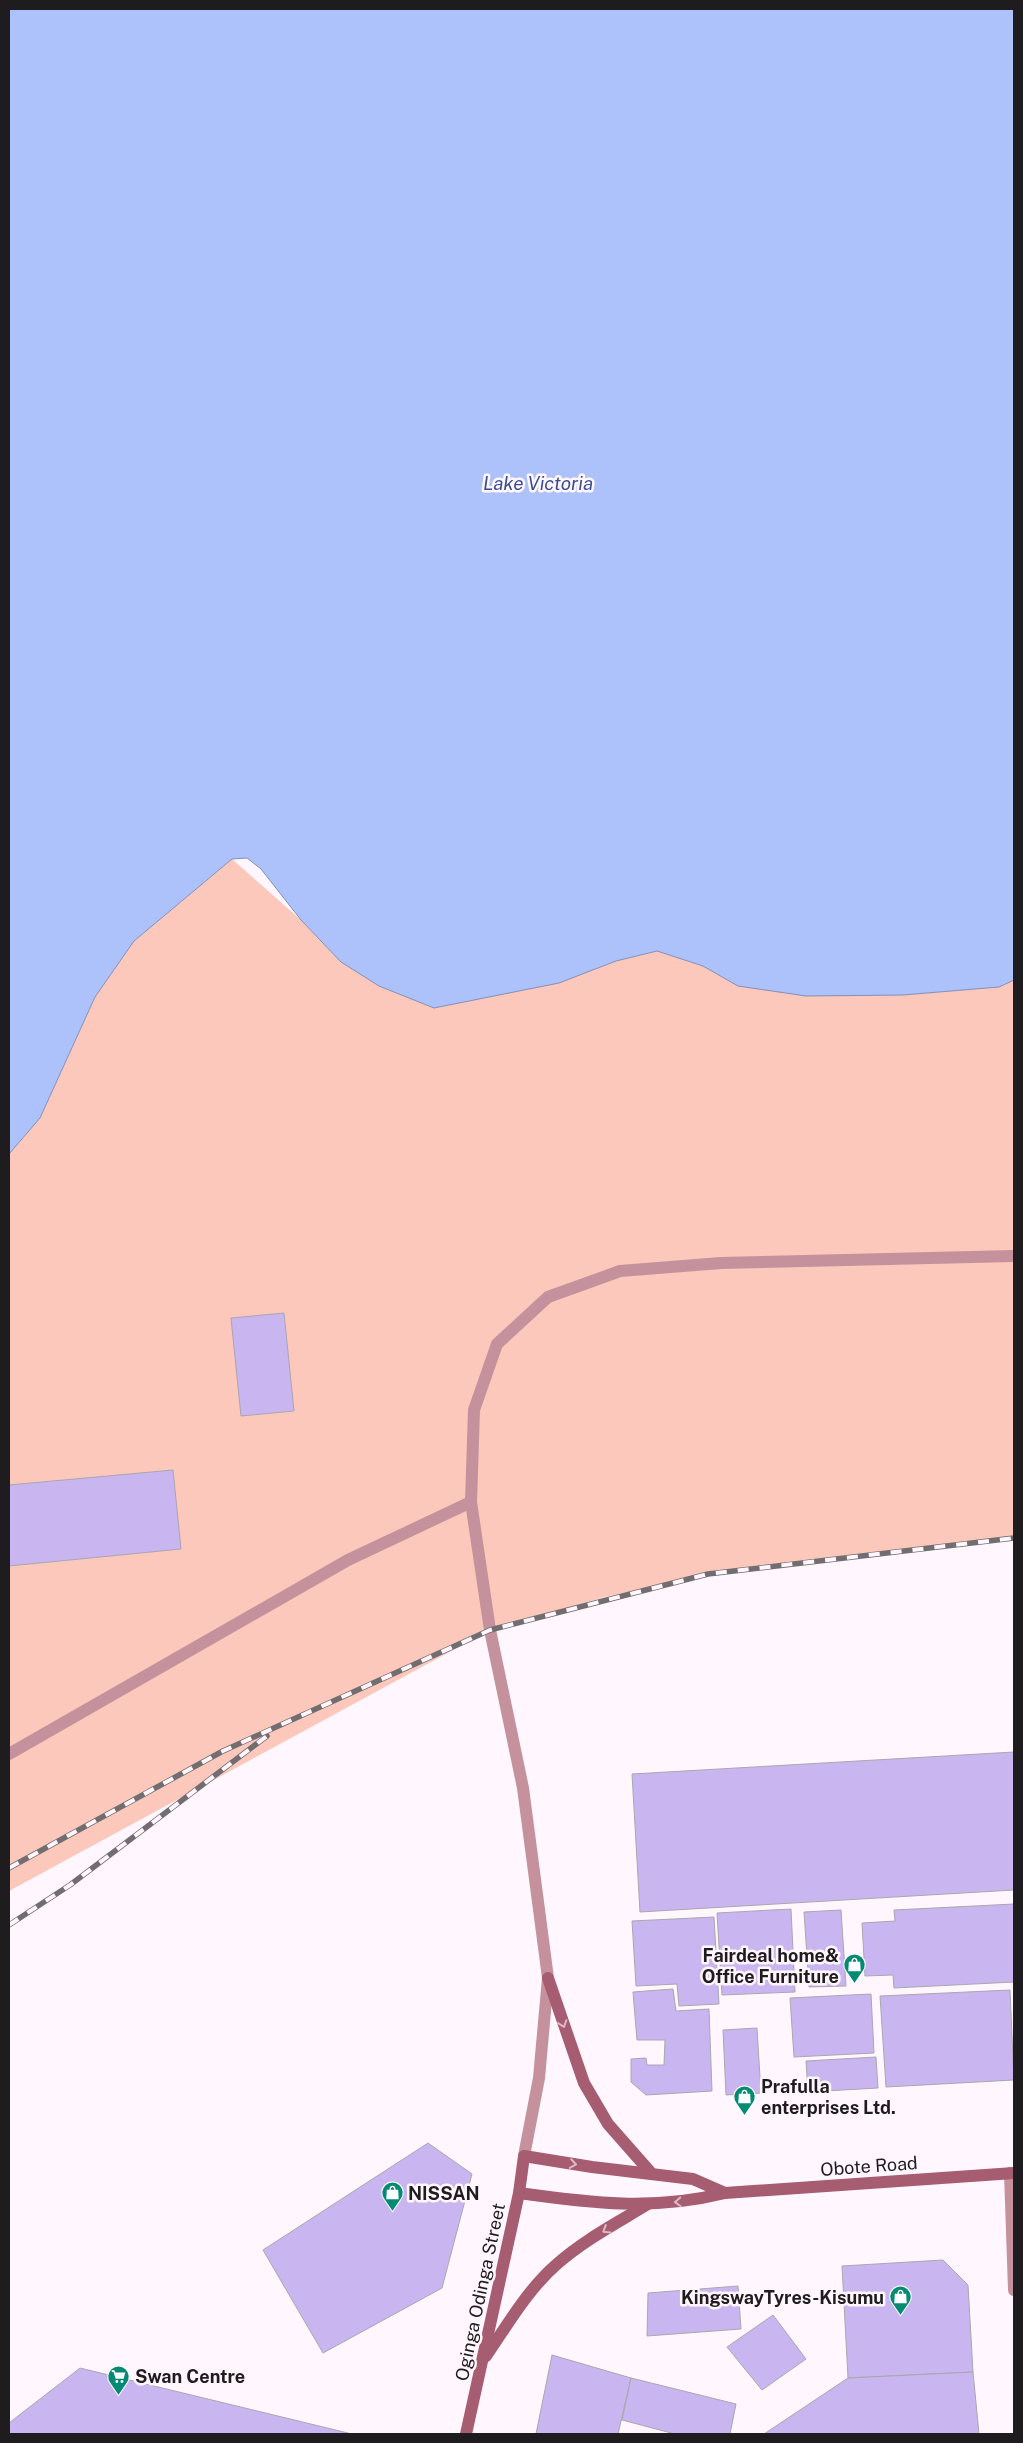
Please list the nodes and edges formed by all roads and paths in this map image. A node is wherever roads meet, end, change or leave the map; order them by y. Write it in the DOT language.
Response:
graph roads {
  1 [pos="1014,1256"];
  2 [pos="471,1502"];
  3 [pos="9,1754"];
  4 [pos="548,1978"];
  5 [pos="524,2156"];
  6 [pos="1012,2173"];
  7 [pos="652,2174"];
  8 [pos="519,2193"];
  9 [pos="725,2193"];
  10 [pos="648,2204"];
  11 [pos="1014,2290"];
  12 [pos="483,2361"];
  13 [pos="466,2434"];
  1 -- 2 [label="street"];
  2 -- 3 [label="street"];
  2 -- 4 [label="street"];
  4 -- 5 [label="street"];
  4 -- 7 [label="main road, one-way"];
  5 -- 7 [label="main road, one-way"];
  5 -- 8 [label="main road, Oginga Odinga Street"];
  6 -- 9 [label="main road, Obote Road"];
  6 -- 11 [label="street"];
  7 -- 9 [label="main road"];
  8 -- 10 [label="main road, Obote Road"];
  8 -- 12 [label="main road, Oginga Odinga Street"];
  9 -- 10 [label="main road, Obote Road, one-way"];
  10 -- 12 [label="main road, one-way"];
  12 -- 13 [label="main road, Oginga Odinga Street"];
}
